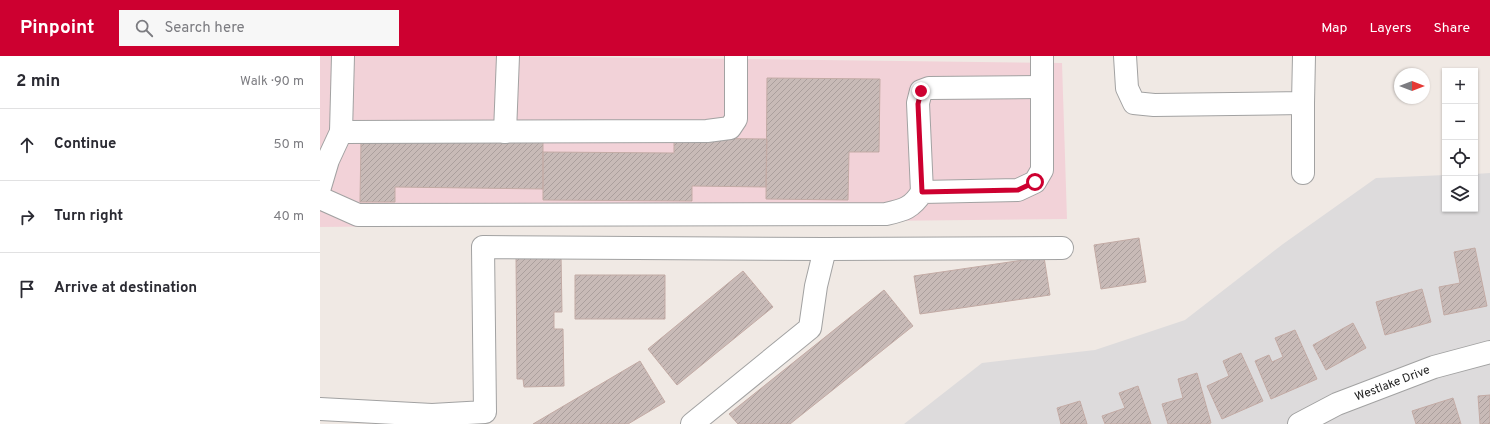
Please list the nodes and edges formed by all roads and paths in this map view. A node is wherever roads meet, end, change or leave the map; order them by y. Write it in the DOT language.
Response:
graph roads {
  1 [pos="343,56"];
  2 [pos="508,56"];
  3 [pos="736,56"];
  4 [pos="1042,56"];
  5 [pos="1125,56"];
  6 [pos="1304,56"];
  7 [pos="1042,87"];
  8 [pos="1302,102"];
  9 [pos="341,132"];
  10 [pos="505,132"];
  11 [pos="1303,173"];
  12 [pos="320,187"];
  13 [pos="922,192"];
  14 [pos="320,198"];
  15 [pos="1062,248"];
  16 [pos="825,249"];
  17 [pos="1490,352"];
  18 [pos="320,409"];
  19 [pos="432,420"];
  20 [pos="692,424"];
  21 [pos="1298,424"];
  1 -- 9 [label="street"];
  2 -- 10 [label="street"];
  3 -- 10 [label="street"];
  4 -- 7 [label="street"];
  5 -- 8 [label="street"];
  6 -- 8 [label="street"];
  7 -- 13 [label="street"];
  7 -- 13 [label="street"];
  8 -- 11 [label="street"];
  9 -- 10 [label="street"];
  9 -- 12 [label="street"];
  13 -- 14 [label="street"];
  15 -- 16 [label="street"];
  16 -- 19 [label="street"];
  16 -- 20 [label="street"];
  17 -- 21 [label="street, Westlake Drive"];
  18 -- 19 [label="street"];
}
